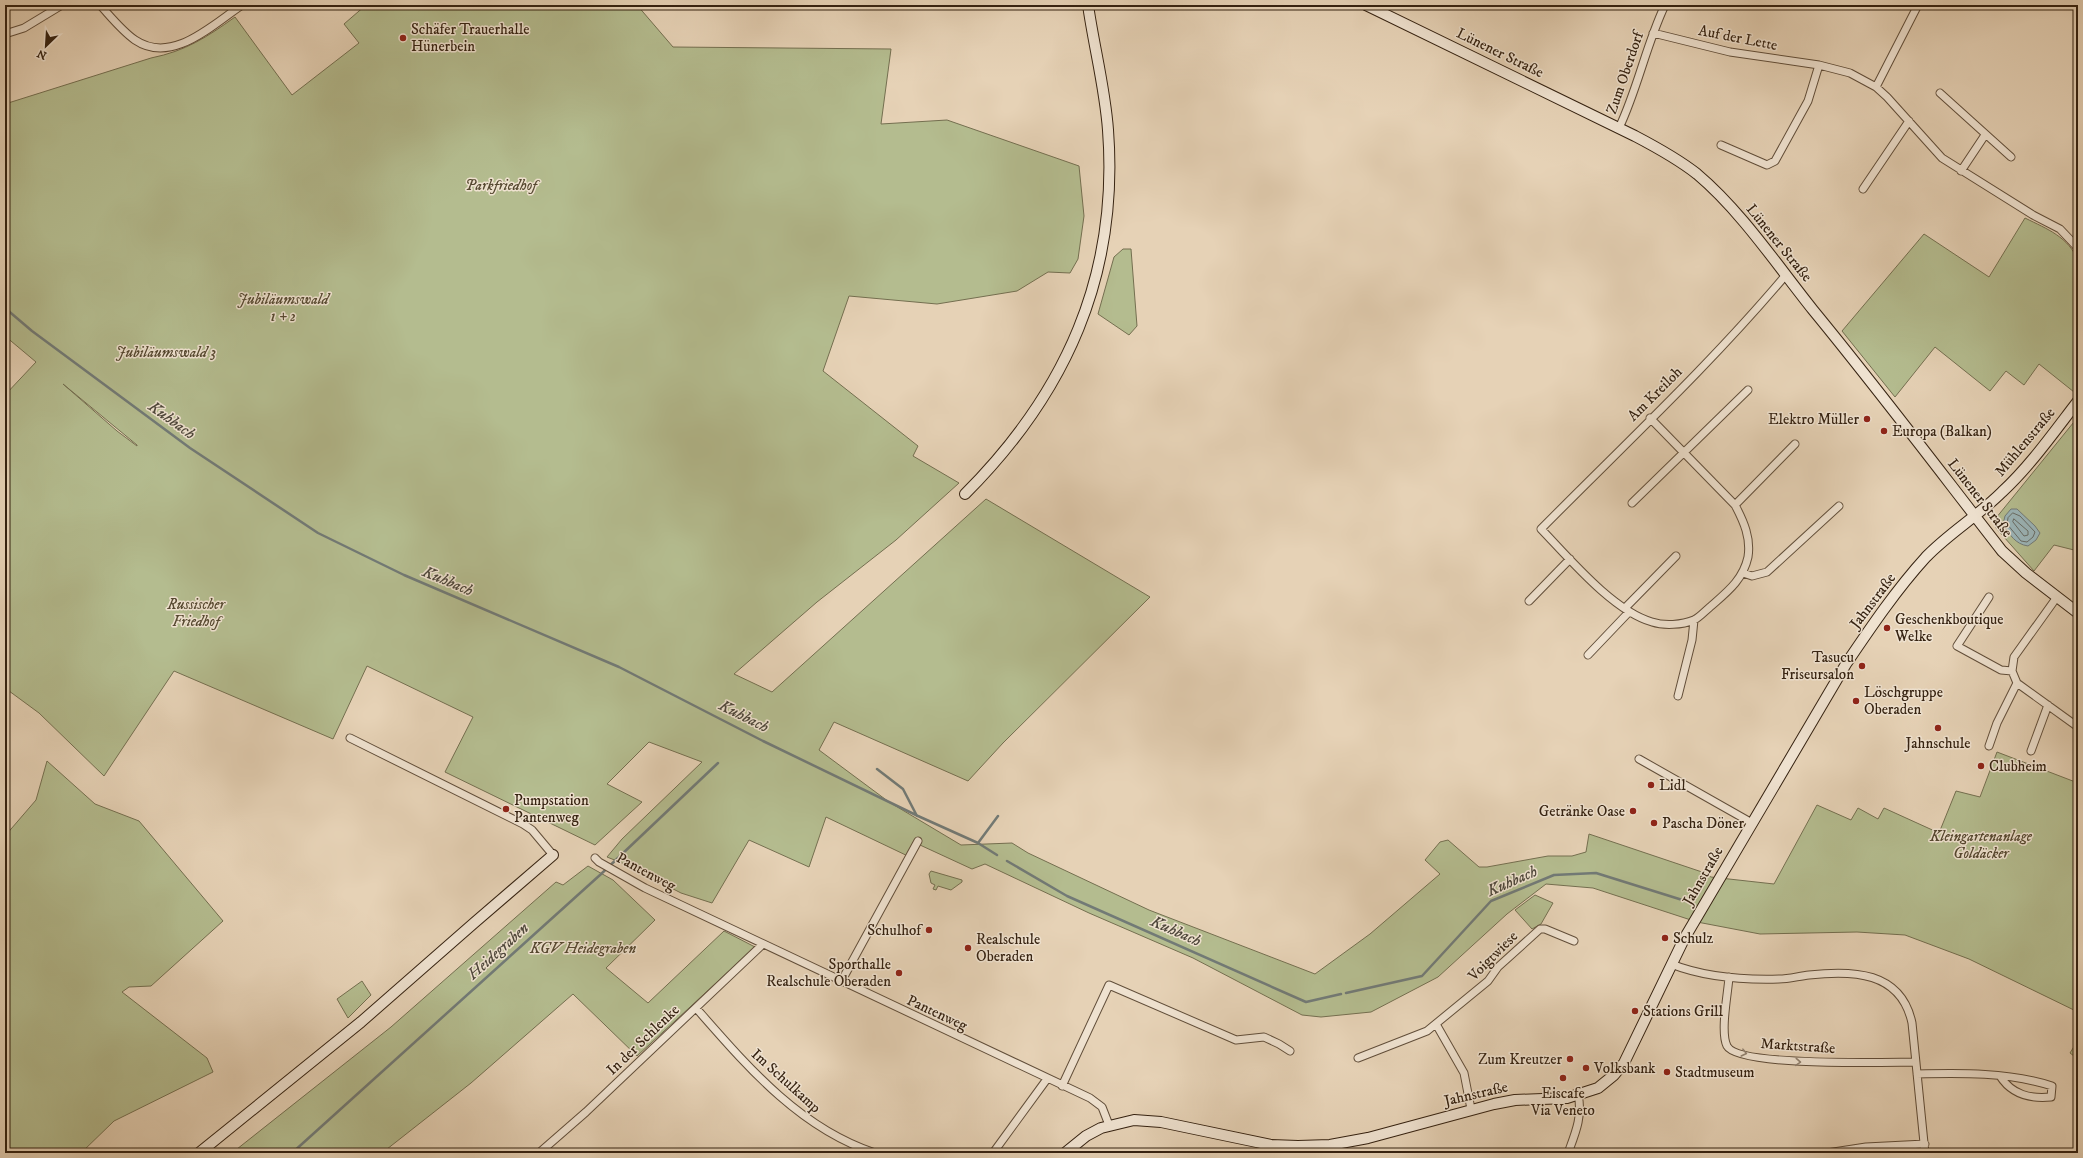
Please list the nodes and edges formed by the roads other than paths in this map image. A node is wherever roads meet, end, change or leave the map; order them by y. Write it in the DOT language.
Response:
graph roads {
  1 [pos="62,5"];
  2 [pos="100,5"];
  3 [pos="242,5"];
  4 [pos="1088,5"];
  5 [pos="1366,5"];
  6 [pos="1665,5"];
  7 [pos="1918,5"];
  8 [pos="1653,33"];
  9 [pos="5,34"];
  10 [pos="1819,65"];
  11 [pos="1876,87"];
  12 [pos="1940,93"];
  13 [pos="1909,121"];
  14 [pos="1619,128"];
  15 [pos="1985,135"];
  16 [pos="1721,144"];
  17 [pos="2011,157"];
  18 [pos="1961,171"];
  19 [pos="1863,189"];
  20 [pos="2078,248"];
  21 [pos="1785,276"];
  22 [pos="1748,390"];
  23 [pos="2078,401"];
  24 [pos="1650,418"];
  25 [pos="1795,444"];
  26 [pos="1684,452"];
  27 [pos="965,494"];
  28 [pos="1632,503"];
  29 [pos="1736,505"];
  30 [pos="1839,506"];
  31 [pos="1974,515"];
  32 [pos="1676,556"];
  33 [pos="1570,558"];
  34 [pos="1743,573"];
  35 [pos="1989,597"];
  36 [pos="2057,597"];
  37 [pos="1529,601"];
  38 [pos="1627,610"];
  39 [pos="2078,613"];
  40 [pos="1694,620"];
  41 [pos="1588,656"];
  42 [pos="2012,671"];
  43 [pos="2017,683"];
  44 [pos="1678,696"];
  45 [pos="2048,705"];
  46 [pos="2078,727"];
  47 [pos="350,738"];
  48 [pos="1989,746"];
  49 [pos="2031,751"];
  50 [pos="1639,759"];
  51 [pos="1752,823"];
  52 [pos="918,841"];
  53 [pos="553,855"];
  54 [pos="595,858"];
  55 [pos="1574,942"];
  56 [pos="763,944"];
  57 [pos="1671,964"];
  58 [pos="1729,977"];
  59 [pos="841,982"];
  60 [pos="696,1008"];
  61 [pos="1436,1024"];
  62 [pos="1290,1051"];
  63 [pos="1358,1058"];
  64 [pos="1916,1062"];
  65 [pos="1917,1074"];
  66 [pos="2000,1076"];
  67 [pos="1047,1079"];
  68 [pos="1062,1086"];
  69 [pos="1578,1095"];
  70 [pos="1471,1109"];
  71 [pos="1110,1125"];
  72 [pos="1925,1144"];
  73 [pos="1303,1150"];
  74 [pos="199,1153"];
  75 [pos="540,1153"];
  76 [pos="876,1153"];
  77 [pos="994,1153"];
  78 [pos="1066,1153"];
  79 [pos="1568,1153"];
  80 [pos="1827,1153"];
  81 [pos="1925,1153"];
  1 -- 9 [label="street"];
  2 -- 3 [label="street"];
  4 -- 27 [label="main road"];
  5 -- 14 [label="main road, Lünener Straße"];
  6 -- 8 [label="street, Zum Oberdorf"];
  7 -- 11 [label="street"];
  8 -- 10 [label="street, Auf der Lette"];
  8 -- 14 [label="street, Zum Oberdorf"];
  10 -- 11 [label="street, Auf der Lette"];
  10 -- 16 [label="street"];
  11 -- 13 [label="street, Auf der Lette"];
  12 -- 15 [label="street"];
  13 -- 18 [label="street, Auf der Lette"];
  13 -- 19 [label="street"];
  14 -- 21 [label="main road, Lünener Straße"];
  15 -- 17 [label="street"];
  15 -- 18 [label="street"];
  18 -- 20 [label="street, Auf der Lette"];
  21 -- 24 [label="street, Am Kreiloh"];
  21 -- 31 [label="main road, Lünener Straße"];
  22 -- 26 [label="street"];
  23 -- 31 [label="main road, Mühlenstraße"];
  24 -- 26 [label="street"];
  24 -- 33 [label="street, Am Kreiloh"];
  25 -- 29 [label="street"];
  26 -- 28 [label="street"];
  26 -- 29 [label="street"];
  29 -- 34 [label="street"];
  30 -- 34 [label="street"];
  31 -- 36 [label="main road, Lünener Straße"];
  31 -- 51 [label="main road, Jahnstraße"];
  32 -- 38 [label="street"];
  33 -- 37 [label="street"];
  33 -- 38 [label="street"];
  34 -- 40 [label="street"];
  35 -- 42 [label="street"];
  36 -- 39 [label="main road, Lünener Straße"];
  36 -- 42 [label="street"];
  38 -- 40 [label="street"];
  38 -- 41 [label="street"];
  40 -- 44 [label="street"];
  42 -- 43 [label="street"];
  43 -- 45 [label="street"];
  43 -- 48 [label="street"];
  45 -- 46 [label="street"];
  45 -- 49 [label="street"];
  47 -- 53 [label="street"];
  50 -- 51 [label="street"];
  51 -- 57 [label="main road, Jahnstraße"];
  52 -- 59 [label="street"];
  53 -- 74 [label="main road"];
  54 -- 56 [label="street, Pantenweg"];
  55 -- 61 [label="street, Voigtwiese"];
  56 -- 59 [label="street, Pantenweg"];
  56 -- 60 [label="street, In der Schlenke"];
  57 -- 58 [label="street"];
  57 -- 69 [label="main road, Jahnstraße"];
  58 -- 64 [label="street"];
  58 -- 64 [label="street, Marktstraße, one-way"];
  59 -- 67 [label="street, Pantenweg"];
  60 -- 75 [label="street, In der Schlenke"];
  60 -- 76 [label="street, Im Schulkamp"];
  61 -- 63 [label="street, Voigtwiese"];
  61 -- 70 [label="street"];
  62 -- 68 [label="street"];
  64 -- 65 [label="street"];
  65 -- 66 [label="street"];
  65 -- 72 [label="street"];
  66 -- 66 [label="street"];
  67 -- 68 [label="street, Pantenweg"];
  67 -- 77 [label="street"];
  68 -- 71 [label="street, Pantenweg"];
  69 -- 70 [label="main road, Jahnstraße"];
  69 -- 79 [label="street"];
  70 -- 73 [label="main road, Jahnstraße"];
  71 -- 73 [label="main road, Jahnstraße"];
  71 -- 78 [label="main road, Jahnstraße"];
  72 -- 80 [label="street"];
  72 -- 81 [label="street"];
}
